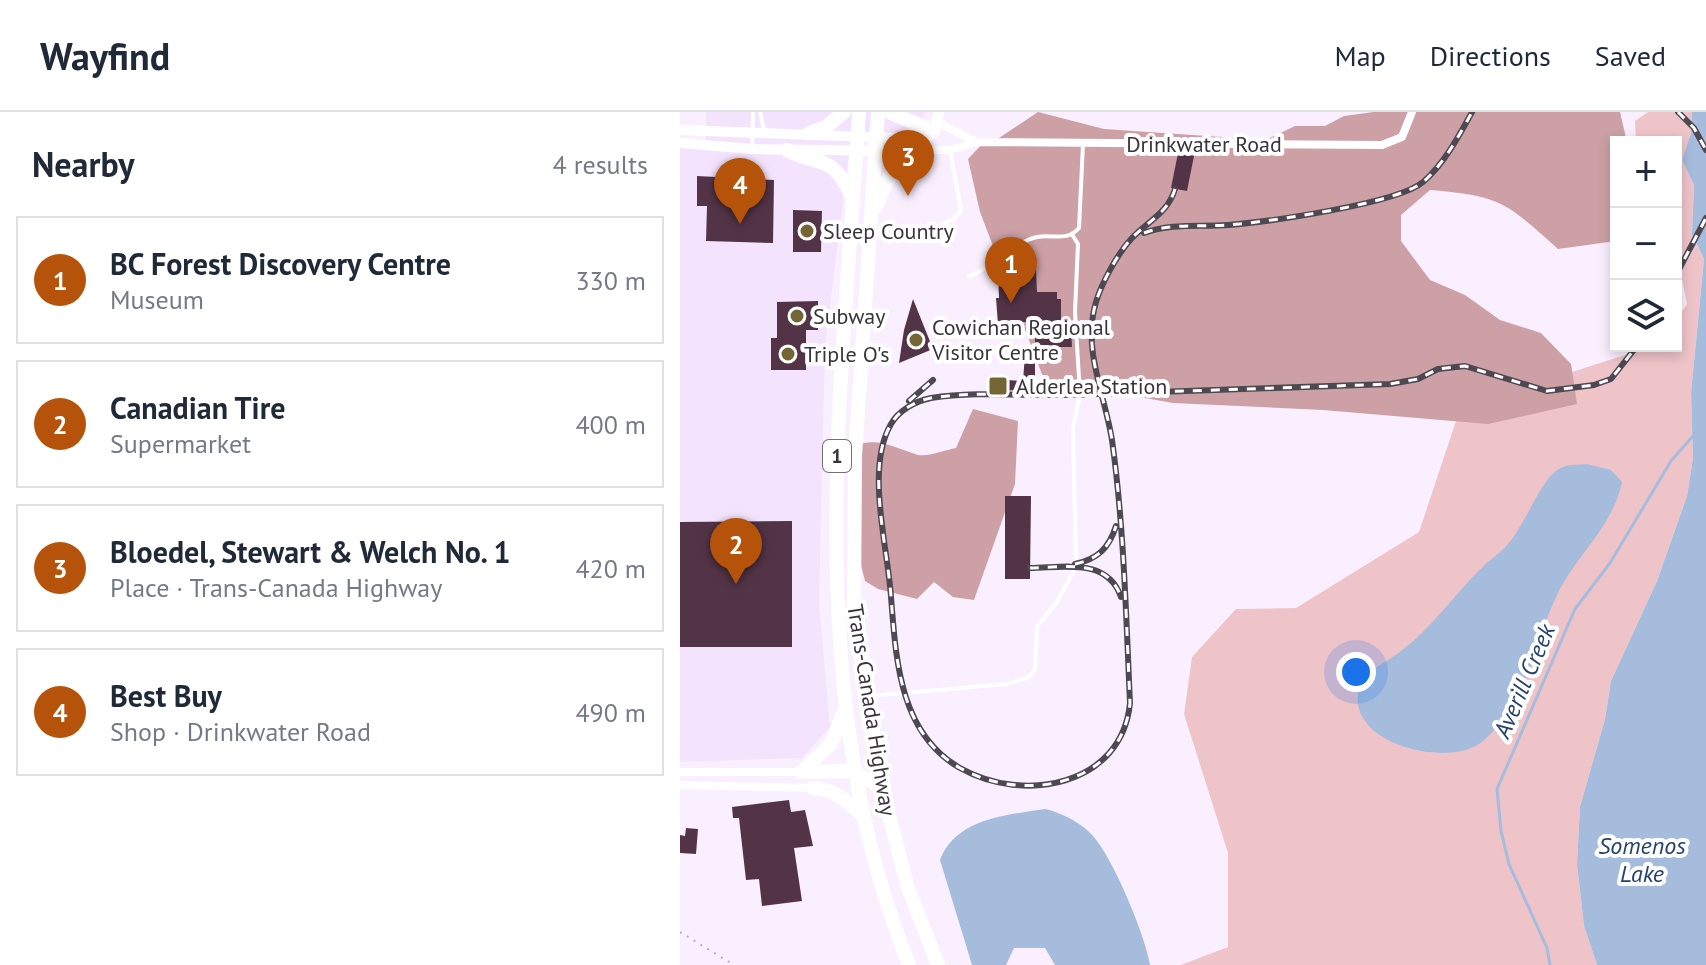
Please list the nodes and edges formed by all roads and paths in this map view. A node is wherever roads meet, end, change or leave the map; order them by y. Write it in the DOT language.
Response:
graph roads {
  1 [pos="753,112"];
  2 [pos="760,112"];
  3 [pos="844,112"];
  4 [pos="859,112"];
  5 [pos="878,112"];
  6 [pos="889,112"];
  7 [pos="1412,112"];
  8 [pos="933,120"];
  9 [pos="680,130"];
  10 [pos="764,130"];
  11 [pos="751,131"];
  12 [pos="809,133"];
  13 [pos="857,142"];
  14 [pos="977,142"];
  15 [pos="680,143"];
  16 [pos="876,143"];
  17 [pos="1083,143"];
  18 [pos="752,149"];
  19 [pos="787,150"];
  20 [pos="911,150"];
  21 [pos="950,150"];
  22 [pos="854,201"];
  23 [pos="872,216"];
  24 [pos="942,224"];
  25 [pos="1073,236"];
  26 [pos="969,276"];
  27 [pos="867,697"];
  28 [pos="844,712"];
  29 [pos="853,771"];
  30 [pos="680,772"];
  31 [pos="801,772"];
  32 [pos="680,785"];
  33 [pos="813,788"];
  34 [pos="882,788"];
  35 [pos="863,817"];
  36 [pos="680,932"];
  37 [pos="734,965"];
  38 [pos="909,965"];
  39 [pos="938,965"];
  1 -- 11 [label="lane"];
  2 -- 10 [label="lane"];
  3 -- 12 [label="highway"];
  4 -- 13 [label="highway, Trans-Canada Highway / 1"];
  5 -- 16 [label="highway, Trans-Canada Highway / 1"];
  6 -- 8 [label="highway"];
  7 -- 17 [label="street, Drinkwater Road"];
  8 -- 14 [label="street, Drinkwater Road"];
  8 -- 16 [label="street"];
  8 -- 20 [label="street"];
  9 -- 11 [label="street"];
  10 -- 11 [label="street"];
  10 -- 12 [label="street"];
  11 -- 18 [label="lane"];
  12 -- 13 [label="street"];
  13 -- 16 [label="street"];
  13 -- 19 [label="street"];
  13 -- 22 [label="highway, Trans-Canada Highway / 1"];
  14 -- 17 [label="street, Drinkwater Road"];
  14 -- 21 [label="street, Drinkwater Road"];
  15 -- 18 [label="street"];
  16 -- 20 [label="street"];
  16 -- 23 [label="highway, Trans-Canada Highway / 1"];
  17 -- 25 [label="lane"];
  18 -- 19 [label="street"];
  19 -- 22 [label="highway"];
  20 -- 21 [label="street, Drinkwater Road"];
  20 -- 23 [label="highway"];
  21 -- 24 [label="lane"];
  22 -- 28 [label="highway, Trans-Canada Highway / 1"];
  23 -- 27 [label="highway, Trans-Canada Highway / 1"];
  25 -- 26 [label="lane"];
  25 -- 27 [label="lane"];
  27 -- 34 [label="highway, Trans-Canada Highway / 1"];
  28 -- 29 [label="highway, Trans-Canada Highway / 1"];
  28 -- 31 [label="highway"];
  29 -- 31 [label="highway"];
  29 -- 34 [label="highway"];
  29 -- 35 [label="highway, Trans-Canada Highway / 1"];
  30 -- 31 [label="street"];
  32 -- 33 [label="street"];
  33 -- 35 [label="highway"];
  34 -- 39 [label="highway, Trans-Canada Highway / 1"];
  35 -- 38 [label="highway, Trans-Canada Highway / 1"];
  36 -- 37 [label="path"];
}
